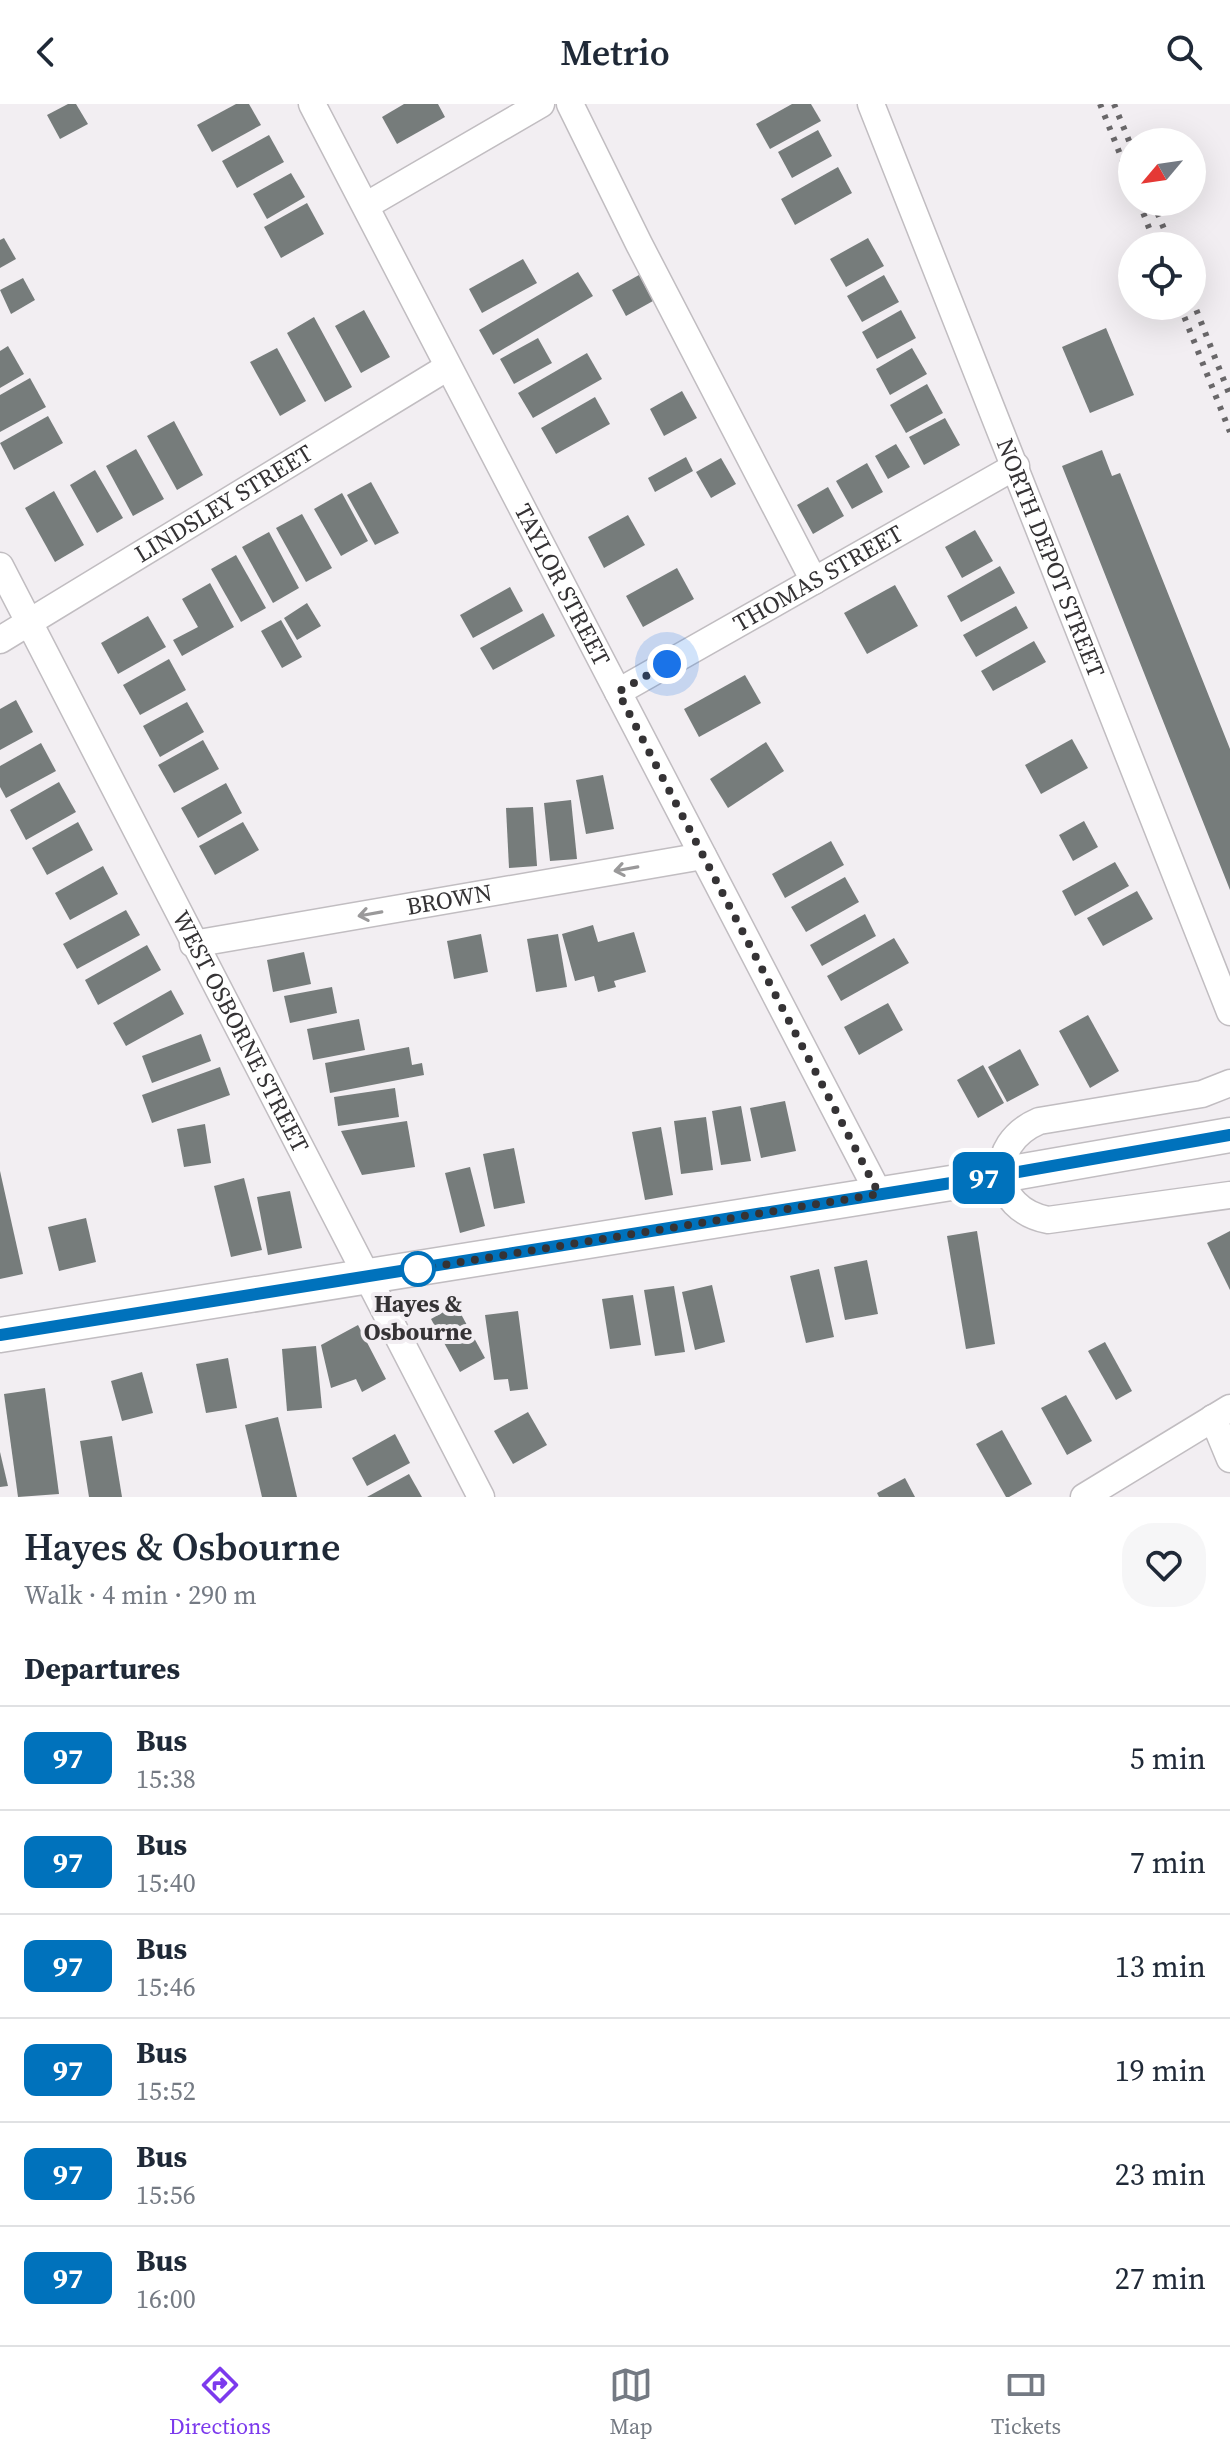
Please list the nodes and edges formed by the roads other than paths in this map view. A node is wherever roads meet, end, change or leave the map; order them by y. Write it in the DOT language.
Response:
graph roads {
  1 [pos="312,104"];
  2 [pos="541,104"];
  3 [pos="570,104"];
  4 [pos="871,104"];
  5 [pos="367,205"];
  6 [pos="448,367"];
  7 [pos="1016,466"];
  8 [pos="0,566"];
  9 [pos="814,581"];
  10 [pos="30,622"];
  11 [pos="0,640"];
  12 [pos="618,692"];
  13 [pos="703,856"];
  14 [pos="193,944"];
  15 [pos="1230,1012"];
  16 [pos="1230,1083"];
  17 [pos="1230,1135"];
  18 [pos="1001,1175"];
  19 [pos="879,1194"];
  20 [pos="1230,1195"];
  21 [pos="366,1278"];
  22 [pos="0,1335"];
  23 [pos="1222,1413"];
  24 [pos="1230,1459"];
  25 [pos="481,1497"];
  26 [pos="1084,1497"];
  1 -- 5 [label="street, TAYLOR STREET"];
  2 -- 5 [label="street"];
  3 -- 9 [label="street"];
  4 -- 7 [label="street, NORTH DEPOT STREET"];
  5 -- 6 [label="street, TAYLOR STREET"];
  6 -- 10 [label="street, LINDSLEY STREET"];
  6 -- 12 [label="street, TAYLOR STREET"];
  7 -- 9 [label="street, THOMAS STREET"];
  7 -- 15 [label="street, NORTH DEPOT STREET"];
  8 -- 10 [label="street, WEST OSBORNE STREET"];
  9 -- 12 [label="street, THOMAS STREET"];
  10 -- 11 [label="street, LINDSLEY STREET"];
  10 -- 14 [label="street, WEST OSBORNE STREET"];
  12 -- 13 [label="street, TAYLOR STREET"];
  13 -- 14 [label="street, BROWN, one-way"];
  13 -- 19 [label="street, TAYLOR STREET"];
  14 -- 21 [label="street, WEST OSBORNE STREET"];
  16 -- 18 [label="street"];
  17 -- 18 [label="main road"];
  18 -- 19 [label="main road"];
  18 -- 20 [label="street"];
  19 -- 21 [label="main road"];
  21 -- 22 [label="main road"];
  21 -- 25 [label="street, WEST OSBORNE STREET"];
  23 -- 24 [label="street"];
  23 -- 26 [label="street"];
}
